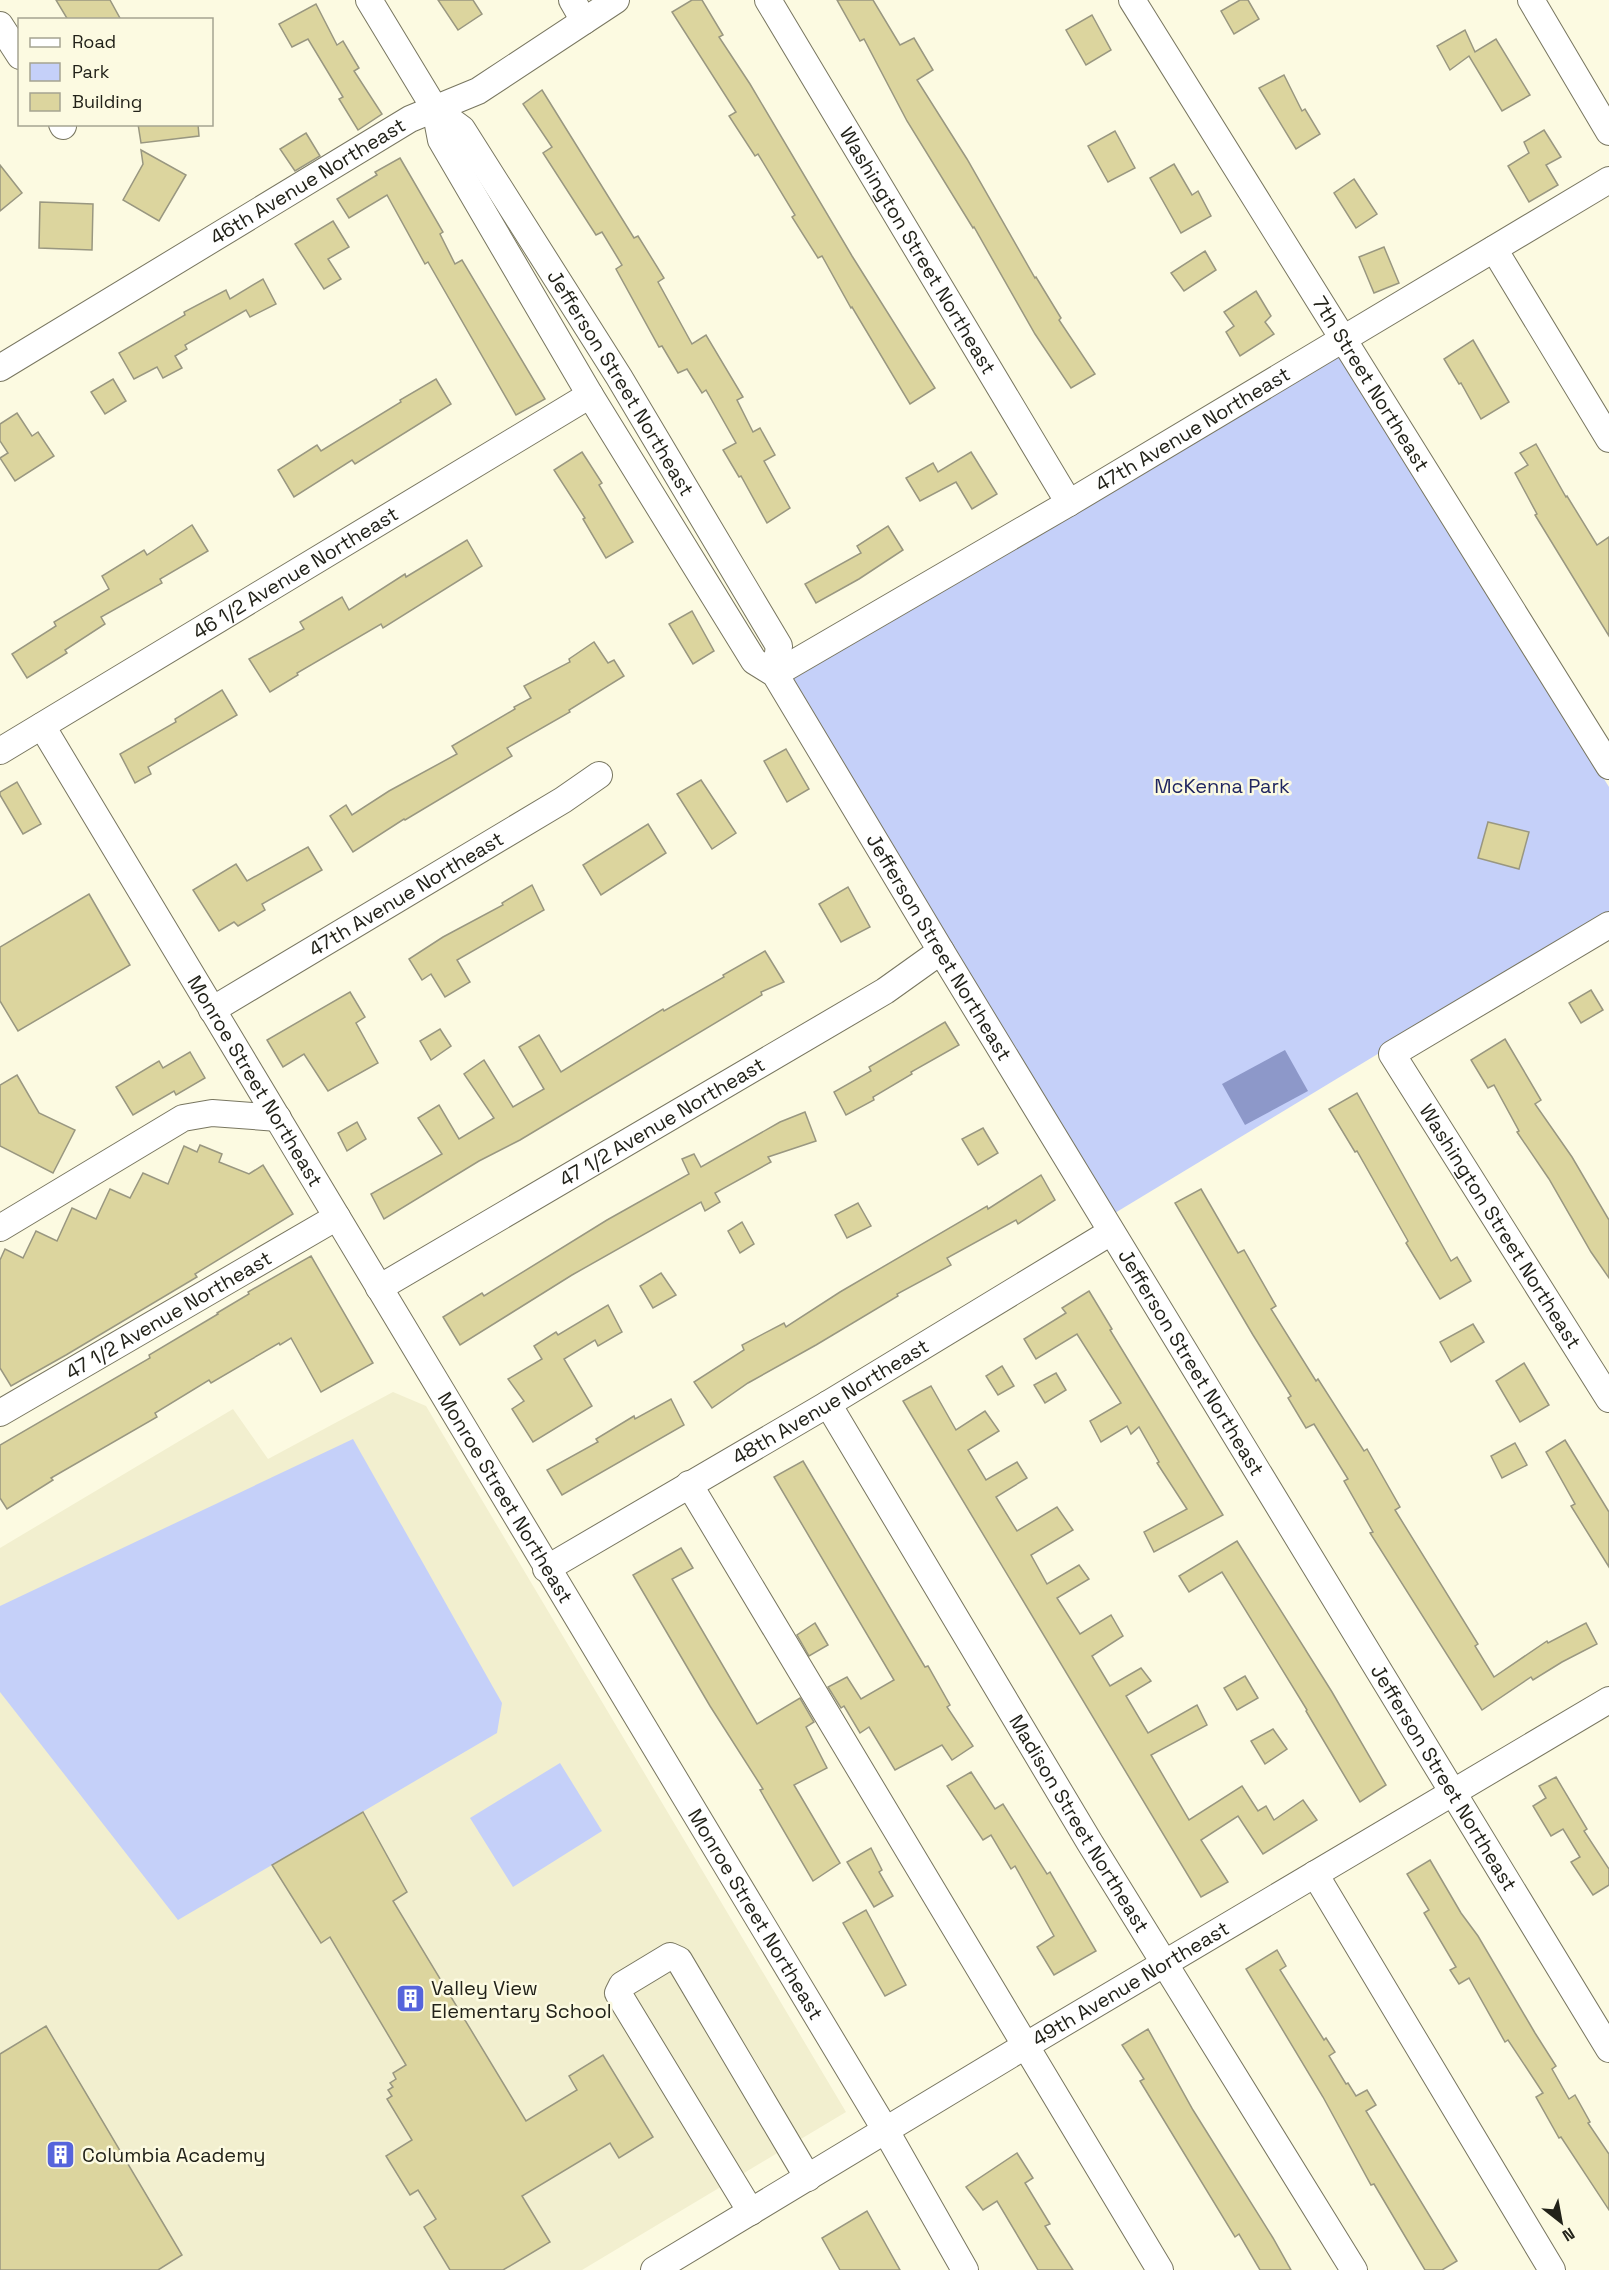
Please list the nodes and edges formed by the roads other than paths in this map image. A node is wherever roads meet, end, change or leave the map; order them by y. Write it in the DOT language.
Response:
graph roads {
  1 [pos="369,0"];
  2 [pos="616,0"];
  3 [pos="768,0"];
  4 [pos="1132,0"];
  5 [pos="1531,0"];
  6 [pos="578,10"];
  7 [pos="0,25"];
  8 [pos="18,53"];
  9 [pos="435,109"];
  10 [pos="1609,132"];
  11 [pos="1609,180"];
  12 [pos="1494,249"];
  13 [pos="1343,339"];
  14 [pos="0,368"];
  15 [pos="590,395"];
  16 [pos="1609,439"];
  17 [pos="1069,502"];
  18 [pos="775,674"];
  19 [pos="42,726"];
  20 [pos="0,751"];
  21 [pos="1609,766"];
  22 [pos="599,775"];
  23 [pos="1609,925"];
  24 [pos="940,951"];
  25 [pos="212,1010"];
  26 [pos="278,1118"];
  27 [pos="337,1217"];
  28 [pos="0,1228"];
  29 [pos="1111,1232"];
  30 [pos="380,1288"];
  31 [pos="1609,1399"];
  32 [pos="828,1404"];
  33 [pos="0,1413"];
  34 [pos="689,1484"];
  35 [pos="546,1569"];
  36 [pos="1609,1700"];
  37 [pos="1454,1793"];
  38 [pos="1315,1874"];
  39 [pos="1165,1963"];
  40 [pos="1025,2046"];
  41 [pos="1609,2049"];
  42 [pos="886,2132"];
  43 [pos="808,2178"];
  44 [pos="751,2212"];
  45 [pos="654,2270"];
  46 [pos="965,2270"];
  47 [pos="1160,2270"];
  48 [pos="1354,2270"];
  49 [pos="1552,2270"];
  1 -- 9 [label="street, Jefferson Street Northeast"];
  2 -- 6 [label="street, 46th Avenue Northeast"];
  3 -- 17 [label="street, Washington Street Northeast"];
  4 -- 13 [label="street, 7th Street Northeast"];
  5 -- 10 [label="street"];
  6 -- 9 [label="street, 46th Avenue Northeast"];
  7 -- 8 [label="street"];
  9 -- 14 [label="street, 46th Avenue Northeast"];
  9 -- 15 [label="street, Jefferson Street Northeast"];
  9 -- 18 [label="street, Jefferson Street Northeast"];
  11 -- 12 [label="street, 47th Avenue Northeast"];
  12 -- 13 [label="street, 47th Avenue Northeast"];
  12 -- 16 [label="street"];
  13 -- 17 [label="street, 47th Avenue Northeast"];
  13 -- 21 [label="street, 7th Street Northeast"];
  15 -- 18 [label="street, Jefferson Street Northeast"];
  15 -- 19 [label="street, 46 1/2 Avenue Northeast"];
  17 -- 18 [label="street, 47th Avenue Northeast"];
  18 -- 24 [label="street, Jefferson Street Northeast"];
  19 -- 20 [label="street, 46 1/2 Avenue Northeast"];
  19 -- 25 [label="street, Monroe Street Northeast"];
  22 -- 25 [label="street, 47th Avenue Northeast"];
  23 -- 31 [label="street, Washington Street Northeast"];
  24 -- 29 [label="street, Jefferson Street Northeast"];
  24 -- 30 [label="street, 47 1/2 Avenue Northeast"];
  25 -- 26 [label="street, Monroe Street Northeast"];
  26 -- 27 [label="street, Monroe Street Northeast"];
  26 -- 28 [label="street"];
  27 -- 30 [label="street, Monroe Street Northeast"];
  27 -- 33 [label="street, 47 1/2 Avenue Northeast"];
  29 -- 32 [label="street, 48th Avenue Northeast"];
  29 -- 37 [label="street, Jefferson Street Northeast"];
  30 -- 35 [label="street, Monroe Street Northeast"];
  32 -- 34 [label="street, 48th Avenue Northeast"];
  32 -- 39 [label="street, Madison Street Northeast"];
  34 -- 35 [label="street, 48th Avenue Northeast"];
  34 -- 40 [label="street"];
  35 -- 42 [label="street, Monroe Street Northeast"];
  36 -- 37 [label="street, 49th Avenue Northeast"];
  37 -- 38 [label="street, 49th Avenue Northeast"];
  37 -- 41 [label="street, Jefferson Street Northeast"];
  38 -- 39 [label="street, 49th Avenue Northeast"];
  38 -- 49 [label="street"];
  39 -- 40 [label="street, 49th Avenue Northeast"];
  39 -- 48 [label="street, Madison Street Northeast"];
  40 -- 42 [label="street, 49th Avenue Northeast"];
  40 -- 47 [label="street"];
  42 -- 43 [label="street, 49th Avenue Northeast"];
  42 -- 46 [label="street, Monroe Street Northeast"];
  43 -- 44 [label="street, 49th Avenue Northeast"];
  43 -- 44 [label="street"];
  44 -- 45 [label="street, 49th Avenue Northeast"];
}
